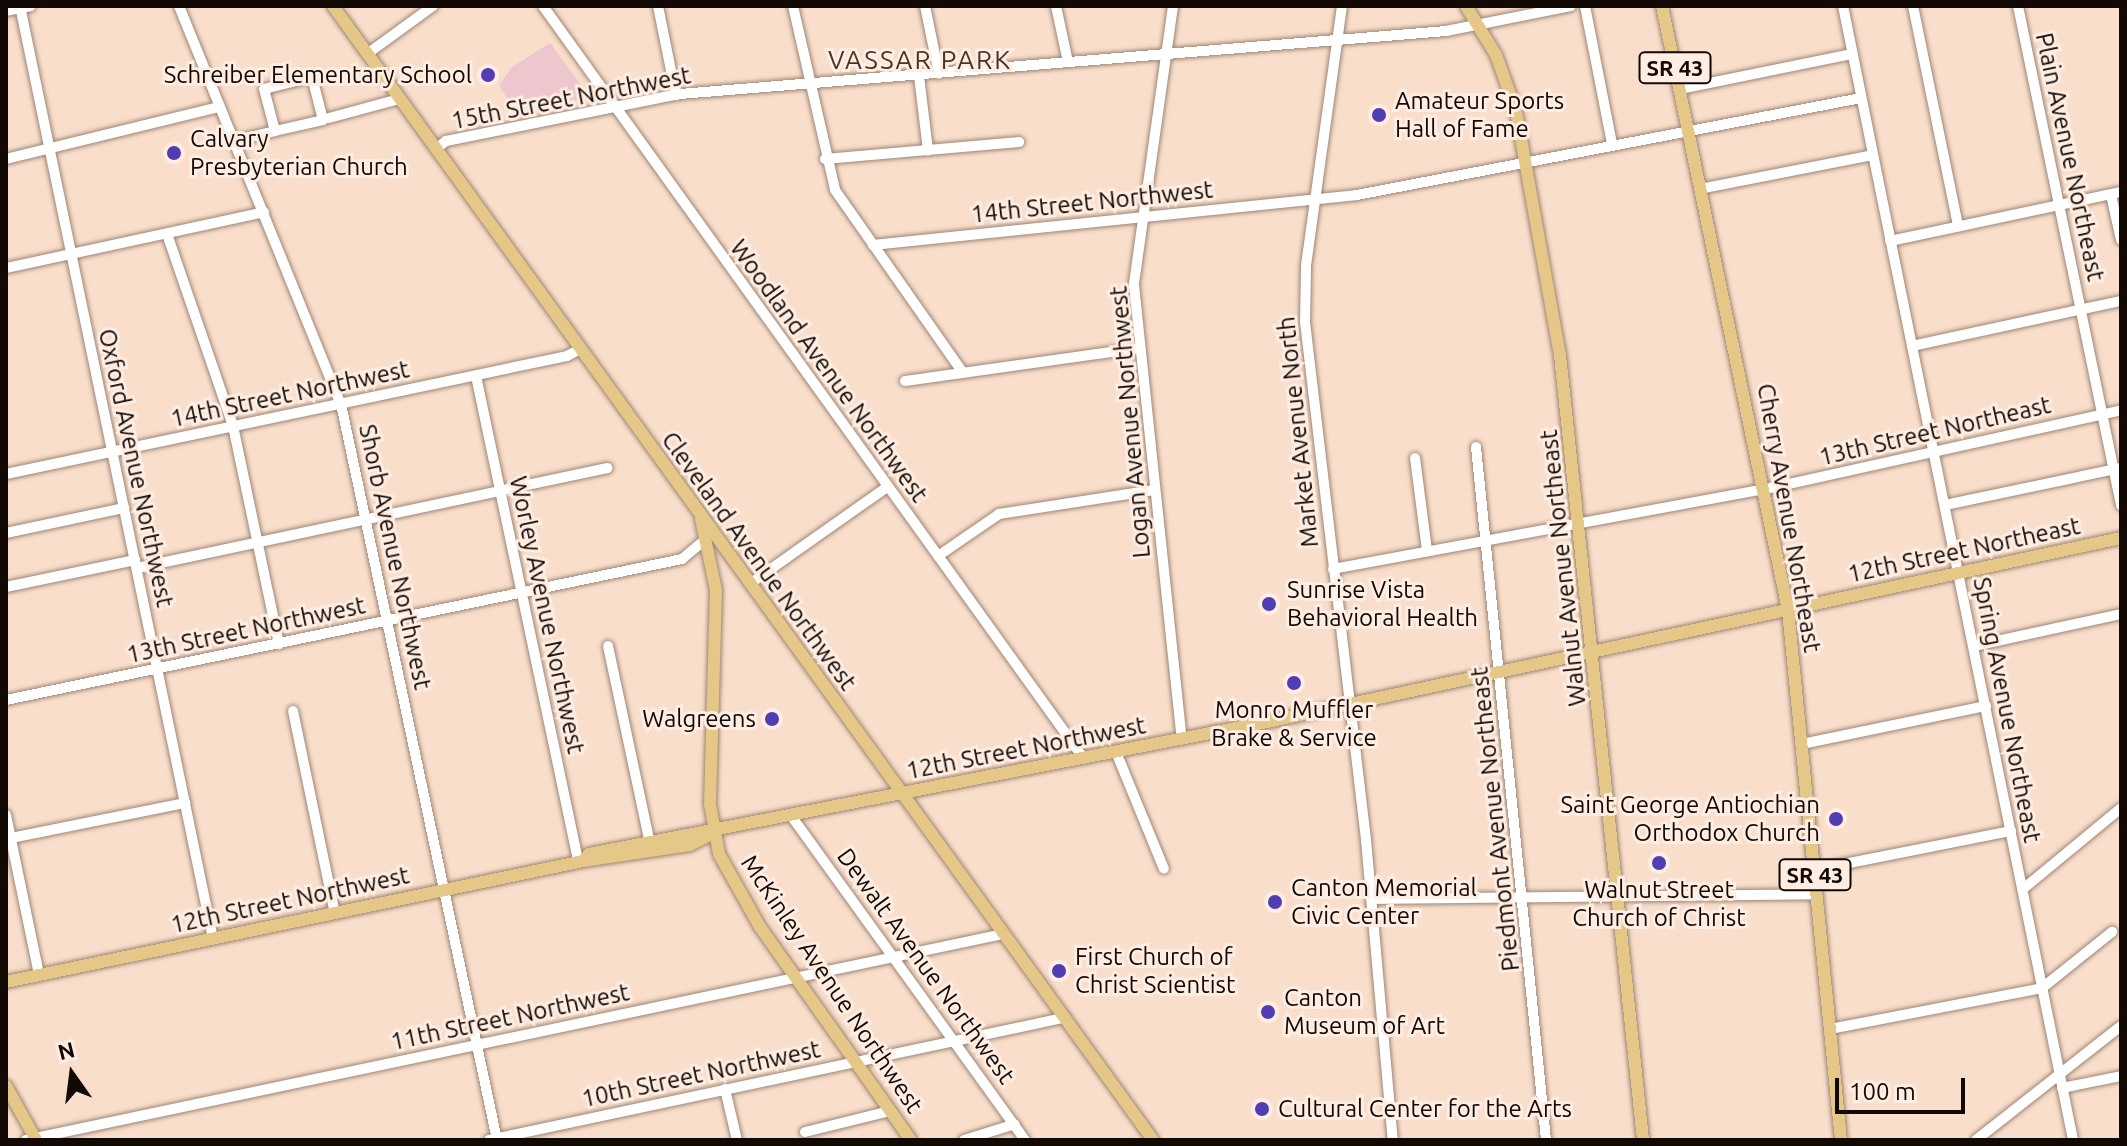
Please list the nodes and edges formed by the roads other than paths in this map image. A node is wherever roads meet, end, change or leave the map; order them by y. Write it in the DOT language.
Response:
graph roads {
  1 [pos="179,6"];
  2 [pos="333,6"];
  3 [pos="433,6"];
  4 [pos="543,6"];
  5 [pos="658,6"];
  6 [pos="793,6"];
  7 [pos="925,6"];
  8 [pos="1056,6"];
  9 [pos="1173,6"];
  10 [pos="1342,6"];
  11 [pos="1466,6"];
  12 [pos="1571,6"];
  13 [pos="1585,6"];
  14 [pos="1662,6"];
  15 [pos="1843,6"];
  16 [pos="1913,6"];
  17 [pos="2018,6"];
  18 [pos="24,7"];
  19 [pos="1544,9"];
  20 [pos="6,11"];
  21 [pos="1480,26"];
  22 [pos="1337,39"];
  23 [pos="1165,53"];
  24 [pos="367,54"];
  25 [pos="1852,54"];
  26 [pos="1068,62"];
  27 [pos="939,74"];
  28 [pos="919,76"];
  29 [pos="810,86"];
  30 [pos="1680,89"];
  31 [pos="676,95"];
  32 [pos="1861,98"];
  33 [pos="399,99"];
  34 [pos="614,106"];
  35 [pos="220,107"];
  36 [pos="326,119"];
  37 [pos="1688,129"];
  38 [pos="275,131"];
  39 [pos="233,141"];
  40 [pos="1019,142"];
  41 [pos="1612,144"];
  42 [pos="436,149"];
  43 [pos="928,150"];
  44 [pos="49,151"];
  45 [pos="1873,155"];
  46 [pos="6,159"];
  47 [pos="825,159"];
  48 [pos="1526,162"];
  49 [pos="1700,189"];
  50 [pos="2116,194"];
  51 [pos="1315,200"];
  52 [pos="2059,206"];
  53 [pos="264,212"];
  54 [pos="1142,216"];
  55 [pos="1958,226"];
  56 [pos="167,234"];
  57 [pos="2121,240"];
  58 [pos="1890,241"];
  59 [pos="873,245"];
  60 [pos="71,255"];
  61 [pos="6,268"];
  62 [pos="2121,301"];
  63 [pos="2081,310"];
  64 [pos="1912,346"];
  65 [pos="1140,348"];
  66 [pos="580,349"];
  67 [pos="963,373"];
  68 [pos="476,376"];
  69 [pos="905,381"];
  70 [pos="341,404"];
  71 [pos="2121,410"];
  72 [pos="2103,414"];
  73 [pos="233,426"];
  74 [pos="1476,447"];
  75 [pos="112,451"];
  76 [pos="1934,452"];
  77 [pos="1415,458"];
  78 [pos="607,468"];
  79 [pos="2118,468"];
  80 [pos="6,474"];
  81 [pos="887,487"];
  82 [pos="1763,488"];
  83 [pos="501,490"];
  84 [pos="1154,490"];
  85 [pos="1945,505"];
  86 [pos="2121,505"];
  87 [pos="124,508"];
  88 [pos="368,518"];
  89 [pos="701,519"];
  90 [pos="1581,522"];
  91 [pos="6,533"];
  92 [pos="2121,538"];
  93 [pos="706,539"];
  94 [pos="1487,540"];
  95 [pos="258,542"];
  96 [pos="1427,551"];
  97 [pos="938,556"];
  98 [pos="682,559"];
  99 [pos="136,564"];
  100 [pos="714,569"];
  101 [pos="1333,569"];
  102 [pos="1959,573"];
  103 [pos="751,583"];
  104 [pos="6,587"];
  105 [pos="522,593"];
  106 [pos="1788,610"];
  107 [pos="2121,614"];
  108 [pos="389,621"];
  109 [pos="279,644"];
  110 [pos="608,646"];
  111 [pos="1974,646"];
  112 [pos="1595,652"];
  113 [pos="158,669"];
  114 [pos="1500,671"];
  115 [pos="6,700"];
  116 [pos="1347,705"];
  117 [pos="1986,706"];
  118 [pos="293,711"];
  119 [pos="1182,739"];
  120 [pos="1802,744"];
  121 [pos="1116,752"];
  122 [pos="1084,759"];
  123 [pos="902,795"];
  124 [pos="185,803"];
  125 [pos="2121,808"];
  126 [pos="6,815"];
  127 [pos="792,817"];
  128 [pos="2011,831"];
  129 [pos="714,833"];
  130 [pos="8,839"];
  131 [pos="650,843"];
  132 [pos="580,862"];
  133 [pos="1164,869"];
  134 [pos="1814,870"];
  135 [pos="2023,889"];
  136 [pos="444,890"];
  137 [pos="1817,894"];
  138 [pos="1522,895"];
  139 [pos="1619,896"];
  140 [pos="1371,899"];
  141 [pos="335,913"];
  142 [pos="2112,932"];
  143 [pos="1003,934"];
  144 [pos="213,939"];
  145 [pos="894,957"];
  146 [pos="39,975"];
  147 [pos="797,978"];
  148 [pos="6,982"];
  149 [pos="2042,988"];
  150 [pos="1063,1018"];
  151 [pos="2121,1026"];
  152 [pos="1830,1029"];
  153 [pos="955,1040"];
  154 [pos="478,1044"];
  155 [pos="856,1061"];
  156 [pos="2060,1075"];
  157 [pos="2121,1076"];
  158 [pos="6,1086"];
  159 [pos="2062,1088"];
  160 [pos="725,1089"];
  161 [pos="890,1111"];
  162 [pos="1015,1124"];
  163 [pos="805,1132"];
  164 [pos="32,1139"];
  165 [pos="494,1139"];
  166 [pos="737,1140"];
  167 [pos="911,1140"];
  168 [pos="964,1140"];
  169 [pos="1025,1140"];
  170 [pos="1153,1140"];
  171 [pos="1393,1140"];
  172 [pos="1546,1140"];
  173 [pos="1643,1140"];
  174 [pos="1841,1140"];
  175 [pos="1976,1140"];
  176 [pos="2073,1140"];
  1 -- 35 [label="street, Shorb Avenue Northwest"];
  2 -- 24 [label="main road, Cleveland Avenue Northwest"];
  3 -- 24 [label="street"];
  4 -- 34 [label="street, Woodland Avenue Northwest"];
  5 -- 31 [label="street"];
  6 -- 29 [label="street"];
  7 -- 27 [label="street"];
  8 -- 26 [label="street"];
  9 -- 23 [label="street, Logan Avenue Northwest"];
  10 -- 22 [label="street, Market Avenue North"];
  11 -- 21 [label="main road, Walnut Avenue Northeast"];
  12 -- 19 [label="street, 15th Street Northwest"];
  13 -- 41 [label="street"];
  14 -- 30 [label="main road, Cherry Avenue Northeast / SR 43"];
  15 -- 25 [label="street, Spring Avenue Northeast"];
  16 -- 55 [label="street"];
  17 -- 52 [label="street, Plain Avenue Northeast"];
  18 -- 20 [label="street"];
  18 -- 44 [label="street, Oxford Avenue Northwest"];
  19 -- 21 [label="street, 15th Street Northwest"];
  21 -- 22 [label="street, 15th Street Northwest"];
  21 -- 48 [label="main road, Walnut Avenue Northeast"];
  22 -- 23 [label="street, 15th Street Northwest"];
  22 -- 51 [label="street, Market Avenue North"];
  23 -- 26 [label="street, 15th Street Northwest"];
  23 -- 54 [label="street, Logan Avenue Northwest"];
  24 -- 33 [label="main road, Cleveland Avenue Northwest"];
  25 -- 30 [label="street"];
  25 -- 32 [label="street, Spring Avenue Northeast"];
  26 -- 27 [label="street, 15th Street Northwest"];
  27 -- 28 [label="street, 15th Street Northwest"];
  28 -- 29 [label="street, 15th Street Northwest"];
  28 -- 43 [label="street"];
  29 -- 31 [label="street, 15th Street Northwest"];
  29 -- 47 [label="street"];
  30 -- 37 [label="main road, Cherry Avenue Northeast / SR 43"];
  31 -- 34 [label="street, 15th Street Northwest"];
  32 -- 37 [label="street, 14th Street Northwest"];
  32 -- 45 [label="street, Spring Avenue Northeast"];
  33 -- 36 [label="street"];
  33 -- 42 [label="main road, Cleveland Avenue Northwest"];
  34 -- 42 [label="street, 15th Street Northwest"];
  34 -- 81 [label="street, Woodland Avenue Northwest"];
  35 -- 39 [label="street, Shorb Avenue Northwest"];
  35 -- 44 [label="street"];
  36 -- 38 [label="street"];
  36 -- 38 [label="street"];
  37 -- 41 [label="street, 14th Street Northwest"];
  37 -- 49 [label="main road, Cherry Avenue Northeast / SR 43"];
  38 -- 39 [label="street"];
  39 -- 53 [label="street, Shorb Avenue Northwest"];
  40 -- 43 [label="street"];
  41 -- 48 [label="street, 14th Street Northwest"];
  42 -- 66 [label="main road, Cleveland Avenue Northwest"];
  43 -- 47 [label="street"];
  44 -- 46 [label="street"];
  44 -- 60 [label="street, Oxford Avenue Northwest"];
  45 -- 49 [label="street"];
  45 -- 58 [label="street, Spring Avenue Northeast"];
  47 -- 59 [label="street"];
  48 -- 51 [label="street, 14th Street Northwest"];
  48 -- 90 [label="main road, Walnut Avenue Northeast"];
  49 -- 82 [label="main road, Cherry Avenue Northeast / SR 43"];
  50 -- 52 [label="street"];
  50 -- 57 [label="street"];
  51 -- 54 [label="street, 14th Street Northwest"];
  51 -- 101 [label="street, Market Avenue North"];
  52 -- 55 [label="street"];
  52 -- 63 [label="street, Plain Avenue Northeast"];
  53 -- 56 [label="street"];
  53 -- 70 [label="street, Shorb Avenue Northwest"];
  54 -- 59 [label="street, 14th Street Northwest"];
  54 -- 65 [label="street, Logan Avenue Northwest"];
  55 -- 58 [label="street"];
  56 -- 60 [label="street"];
  56 -- 73 [label="street"];
  58 -- 64 [label="street, Spring Avenue Northeast"];
  59 -- 67 [label="street"];
  60 -- 61 [label="street"];
  60 -- 75 [label="street, Oxford Avenue Northwest"];
  62 -- 63 [label="street"];
  63 -- 64 [label="street"];
  63 -- 72 [label="street, Plain Avenue Northeast"];
  64 -- 76 [label="street, Spring Avenue Northeast"];
  65 -- 67 [label="street"];
  65 -- 84 [label="street, Logan Avenue Northwest"];
  66 -- 68 [label="street, 14th Street Northwest"];
  66 -- 89 [label="main road, Cleveland Avenue Northwest"];
  67 -- 69 [label="street"];
  68 -- 70 [label="street, 14th Street Northwest"];
  68 -- 83 [label="street, Worley Avenue Northwest"];
  70 -- 73 [label="street, 14th Street Northwest"];
  70 -- 88 [label="street, Shorb Avenue Northwest"];
  71 -- 72 [label="street, 13th Street Northeast"];
  72 -- 76 [label="street, 13th Street Northeast"];
  72 -- 79 [label="street, Plain Avenue Northeast"];
  73 -- 75 [label="street, 14th Street Northwest"];
  73 -- 95 [label="street"];
  74 -- 94 [label="street, Piedmont Avenue Northeast"];
  75 -- 80 [label="street, 14th Street Northwest"];
  75 -- 87 [label="street, Oxford Avenue Northwest"];
  76 -- 82 [label="street, 13th Street Northeast"];
  76 -- 85 [label="street, Spring Avenue Northeast"];
  77 -- 96 [label="street"];
  78 -- 83 [label="street"];
  79 -- 85 [label="street"];
  79 -- 86 [label="street, Plain Avenue Northeast"];
  81 -- 97 [label="street, Woodland Avenue Northwest"];
  81 -- 103 [label="street"];
  82 -- 90 [label="street, 13th Street Northeast"];
  82 -- 106 [label="main road, Cherry Avenue Northeast / SR 43"];
  83 -- 88 [label="street"];
  83 -- 105 [label="street, Worley Avenue Northwest"];
  84 -- 97 [label="street"];
  84 -- 119 [label="street, Logan Avenue Northwest"];
  85 -- 102 [label="street, Spring Avenue Northeast"];
  87 -- 91 [label="street"];
  87 -- 99 [label="street, Oxford Avenue Northwest"];
  88 -- 95 [label="street"];
  88 -- 108 [label="street, Shorb Avenue Northwest"];
  89 -- 93 [label="main road, McKinley Avenue Northwest"];
  89 -- 103 [label="main road, Cleveland Avenue Northwest"];
  90 -- 94 [label="street, 13th Street Northeast"];
  90 -- 112 [label="main road, Walnut Avenue Northeast"];
  92 -- 102 [label="main road, 12th Street Northeast"];
  93 -- 98 [label="street, 13th Street Northwest"];
  93 -- 100 [label="main road, McKinley Avenue Northwest"];
  94 -- 96 [label="street, 13th Street Northeast"];
  94 -- 114 [label="street, Piedmont Avenue Northeast"];
  95 -- 99 [label="street"];
  95 -- 109 [label="street"];
  96 -- 101 [label="street, 13th Street Northeast"];
  97 -- 122 [label="street, Woodland Avenue Northwest"];
  98 -- 100 [label="street, 13th Street Northwest"];
  98 -- 105 [label="street, 13th Street Northwest"];
  99 -- 104 [label="street"];
  99 -- 113 [label="street, Oxford Avenue Northwest"];
  100 -- 129 [label="main road, McKinley Avenue Northwest"];
  101 -- 116 [label="street, Market Avenue North"];
  102 -- 106 [label="main road, 12th Street Northeast"];
  102 -- 111 [label="street, Spring Avenue Northeast"];
  103 -- 123 [label="main road, Cleveland Avenue Northwest"];
  105 -- 108 [label="street, 13th Street Northwest"];
  105 -- 132 [label="street, Worley Avenue Northwest"];
  106 -- 112 [label="main road, 12th Street Northeast"];
  106 -- 120 [label="main road, Cherry Avenue Northeast / SR 43"];
  107 -- 111 [label="street"];
  108 -- 109 [label="street, 13th Street Northwest"];
  108 -- 136 [label="street, Shorb Avenue Northwest"];
  109 -- 113 [label="street, 13th Street Northwest"];
  110 -- 131 [label="street"];
  111 -- 117 [label="street, Spring Avenue Northeast"];
  112 -- 114 [label="main road, 12th Street Northeast"];
  112 -- 139 [label="main road, Walnut Avenue Northeast"];
  113 -- 115 [label="street, 13th Street Northwest"];
  113 -- 124 [label="street, Oxford Avenue Northwest"];
  114 -- 116 [label="main road, 12th Street Northeast"];
  114 -- 138 [label="street, Piedmont Avenue Northeast"];
  116 -- 119 [label="main road, 12th Street Northwest"];
  116 -- 140 [label="street, Market Avenue North"];
  117 -- 120 [label="street"];
  117 -- 128 [label="street, Spring Avenue Northeast"];
  118 -- 141 [label="street"];
  119 -- 121 [label="main road, 12th Street Northwest"];
  120 -- 134 [label="main road, Cherry Avenue Northeast / SR 43"];
  121 -- 122 [label="main road, 12th Street Northwest"];
  121 -- 133 [label="street"];
  122 -- 123 [label="main road, 12th Street Northwest"];
  123 -- 127 [label="main road, 12th Street Northwest"];
  123 -- 143 [label="main road, Cleveland Avenue Northwest"];
  124 -- 130 [label="street"];
  124 -- 144 [label="street, Oxford Avenue Northwest"];
  125 -- 135 [label="street"];
  126 -- 130 [label="street"];
  127 -- 129 [label="main road, 12th Street Northwest"];
  127 -- 145 [label="street, Dewalt Avenue Northwest"];
  128 -- 134 [label="street"];
  128 -- 135 [label="street, Spring Avenue Northeast"];
  129 -- 131 [label="main road, 12th Street Northwest"];
  129 -- 132 [label="main road, 12th Street Northwest"];
  129 -- 147 [label="main road, McKinley Avenue Northwest"];
  130 -- 146 [label="street"];
  131 -- 132 [label="main road, 12th Street Northwest"];
  132 -- 136 [label="main road, 12th Street Northwest"];
  134 -- 137 [label="main road, Cherry Avenue Northeast / SR 43"];
  135 -- 149 [label="street, Spring Avenue Northeast"];
  136 -- 141 [label="main road, 12th Street Northwest"];
  136 -- 154 [label="street, Shorb Avenue Northwest"];
  137 -- 139 [label="street"];
  137 -- 152 [label="main road, Cherry Avenue Northeast / SR 43"];
  138 -- 139 [label="street"];
  138 -- 140 [label="street"];
  138 -- 172 [label="street, Piedmont Avenue Northeast"];
  139 -- 173 [label="main road, Walnut Avenue Northeast"];
  140 -- 171 [label="street, Market Avenue North"];
  141 -- 144 [label="main road, 12th Street Northwest"];
  142 -- 149 [label="street"];
  143 -- 145 [label="street, 11th Street Northwest"];
  143 -- 150 [label="main road, Cleveland Avenue Northwest"];
  144 -- 146 [label="main road, 12th Street Northwest"];
  145 -- 147 [label="street, 11th Street Northwest"];
  145 -- 153 [label="street, Dewalt Avenue Northwest"];
  146 -- 148 [label="main road, 12th Street Northwest"];
  147 -- 154 [label="street, 11th Street Northwest"];
  147 -- 155 [label="main road, McKinley Avenue Northwest"];
  149 -- 152 [label="street"];
  149 -- 156 [label="street, Spring Avenue Northeast"];
  150 -- 153 [label="street, 10th Street Northwest"];
  150 -- 170 [label="main road, Cleveland Avenue Northwest"];
  151 -- 156 [label="street"];
  152 -- 174 [label="main road, Cherry Avenue Northeast / SR 43"];
  153 -- 155 [label="street, 10th Street Northwest"];
  153 -- 162 [label="street, Dewalt Avenue Northwest"];
  154 -- 164 [label="street, 11th Street Northwest"];
  154 -- 165 [label="street, Shorb Avenue Northwest"];
  155 -- 160 [label="street, 10th Street Northwest"];
  155 -- 161 [label="main road, McKinley Avenue Northwest"];
  156 -- 159 [label="street, Spring Avenue Northeast"];
  156 -- 175 [label="street"];
  157 -- 159 [label="street"];
  158 -- 164 [label="main road"];
  159 -- 176 [label="street, Spring Avenue Northeast"];
  160 -- 165 [label="street, 10th Street Northwest"];
  160 -- 166 [label="street"];
  161 -- 163 [label="street"];
  161 -- 167 [label="main road, McKinley Avenue Northwest"];
  162 -- 168 [label="street"];
  162 -- 169 [label="street, Dewalt Avenue Northwest"];
}
